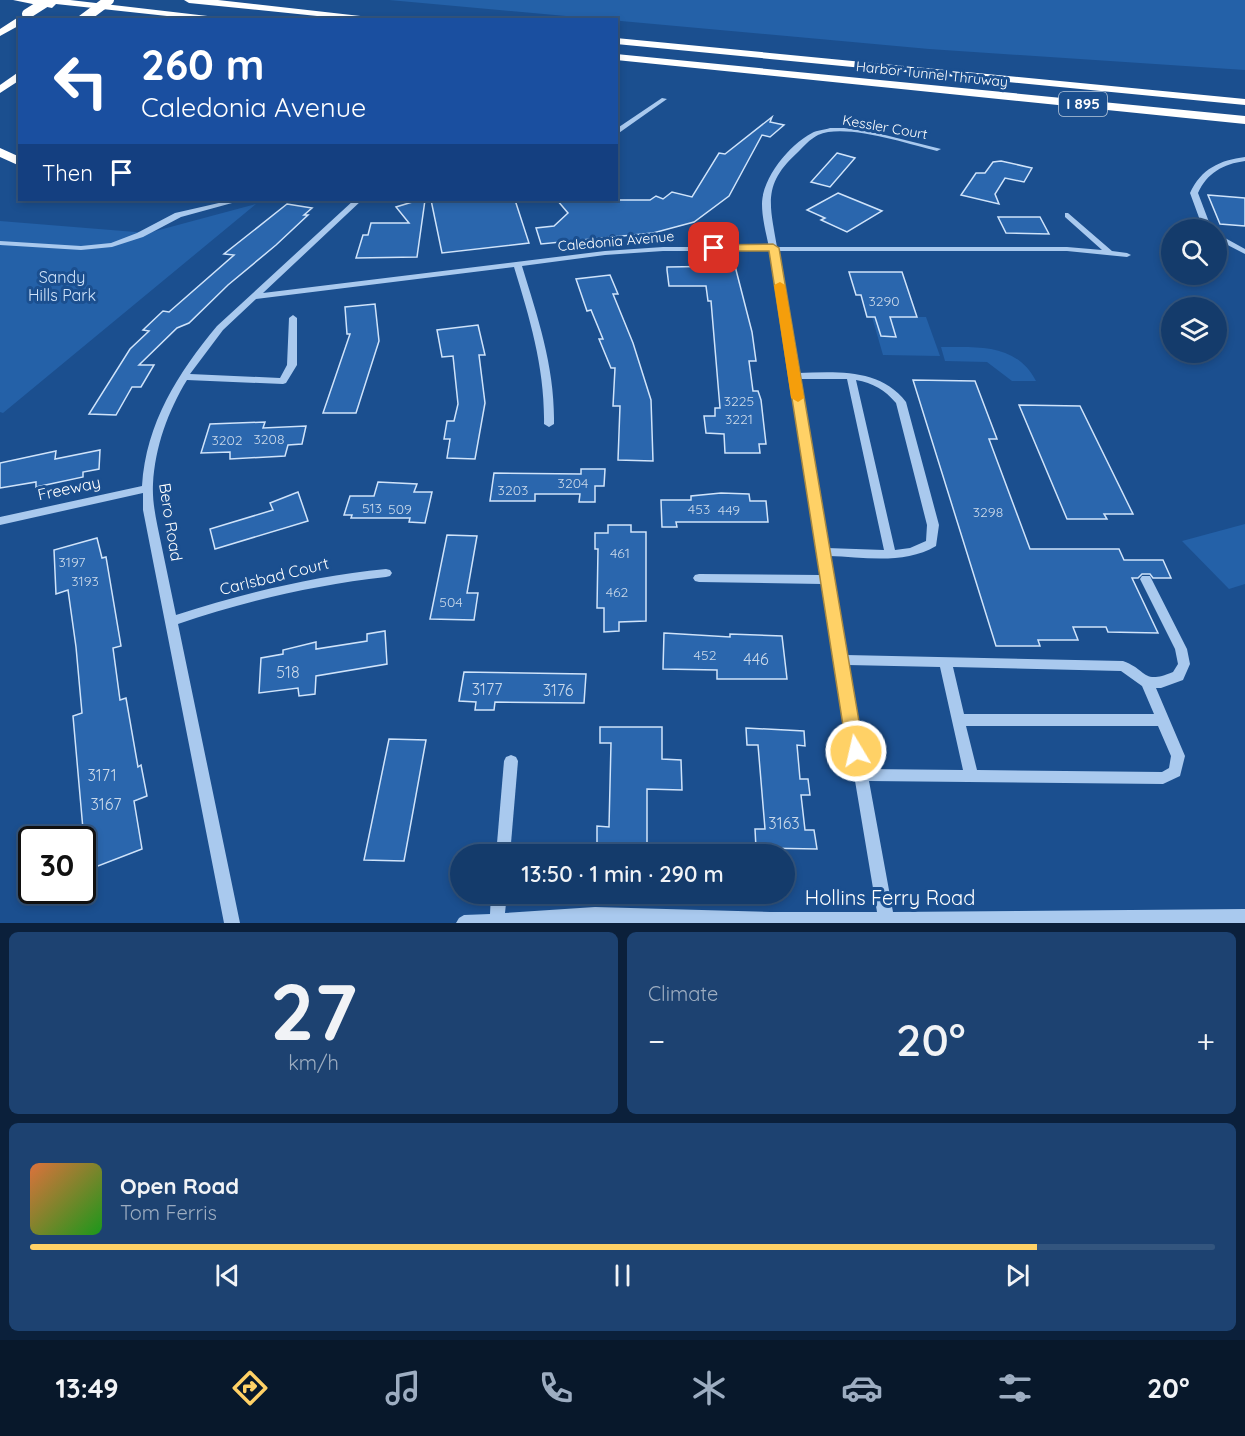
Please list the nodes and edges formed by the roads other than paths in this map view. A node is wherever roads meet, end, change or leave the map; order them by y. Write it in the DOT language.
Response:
graph roads {
  1 [pos="18,0"];
  2 [pos="42,0"];
  3 [pos="49,0"];
  4 [pos="109,0"];
  5 [pos="189,0"];
  6 [pos="22,18"];
  7 [pos="85,18"];
  8 [pos="148,18"];
  9 [pos="218,18"];
  10 [pos="371,18"];
  11 [pos="18,21"];
  12 [pos="0,33"];
  13 [pos="618,41"];
  14 [pos="618,57"];
  15 [pos="18,66"];
  16 [pos="18,76"];
  17 [pos="0,79"];
  18 [pos="0,90"];
  19 [pos="664,99"];
  20 [pos="1245,102"];
  21 [pos="1245,120"];
  22 [pos="618,132"];
  23 [pos="937,149"];
  24 [pos="0,152"];
  25 [pos="1245,159"];
  26 [pos="18,161"];
  27 [pos="235,201"];
  28 [pos="357,201"];
  29 [pos="1068,215"];
  30 [pos="1204,219"];
  31 [pos="1227,241"];
  32 [pos="0,243"];
  33 [pos="773,248"];
  34 [pos="1109,252"];
  35 [pos="1245,252"];
  36 [pos="1128,255"];
  37 [pos="517,264"];
  38 [pos="253,297"];
  39 [pos="293,318"];
  40 [pos="795,376"];
  41 [pos="183,377"];
  42 [pos="851,377"];
  43 [pos="549,424"];
  44 [pos="146,489"];
  45 [pos="0,521"];
  46 [pos="822,552"];
  47 [pos="890,552"];
  48 [pos="386,573"];
  49 [pos="699,578"];
  50 [pos="1146,579"];
  51 [pos="827,580"];
  52 [pos="171,621"];
  53 [pos="840,660"];
  54 [pos="945,662"];
  55 [pos="1147,683"];
  56 [pos="958,720"];
  57 [pos="1162,720"];
  58 [pos="511,761"];
  59 [pos="860,775"];
  60 [pos="971,776"];
  61 [pos="504,844"];
  62 [pos="498,904"];
  63 [pos="1245,917"];
  64 [pos="886,918"];
  65 [pos="497,920"];
  66 [pos="770,922"];
  67 [pos="232,923"];
  68 [pos="465,923"];
  1 -- 8 [label="highway"];
  2 -- 9 [label="highway"];
  3 -- 6 [label="highway, bridge"];
  4 -- 7 [label="highway, bridge"];
  5 -- 10 [label="highway"];
  11 -- 12 [label="highway"];
  13 -- 20 [label="highway, Harbor Tunnel Thruway / I 895"];
  14 -- 21 [label="highway, Harbor Tunnel Thruway / I 895"];
  15 -- 17 [label="highway"];
  16 -- 18 [label="highway"];
  19 -- 22 [label="street"];
  23 -- 33 [label="street, Kessler Court"];
  24 -- 26 [label="highway"];
  25 -- 30 [label="street"];
  27 -- 32 [label="street"];
  28 -- 38 [label="street, Bero Road"];
  29 -- 34 [label="street"];
  31 -- 35 [label="street"];
  33 -- 34 [label="street, Caledonia Avenue"];
  33 -- 37 [label="street, Caledonia Avenue"];
  33 -- 40 [label="street"];
  34 -- 36 [label="street, Caledonia Avenue"];
  37 -- 38 [label="street, Caledonia Avenue"];
  37 -- 43 [label="street"];
  38 -- 41 [label="street, Bero Road"];
  39 -- 41 [label="street"];
  40 -- 42 [label="street"];
  40 -- 46 [label="street"];
  41 -- 44 [label="street, Bero Road"];
  42 -- 47 [label="street"];
  42 -- 47 [label="street"];
  44 -- 45 [label="street, Freeway"];
  44 -- 52 [label="street, Bero Road"];
  46 -- 47 [label="street"];
  46 -- 51 [label="street"];
  48 -- 52 [label="street, Carlsbad Court"];
  49 -- 51 [label="street"];
  50 -- 55 [label="street"];
  51 -- 53 [label="street"];
  52 -- 67 [label="street, Bero Road"];
  53 -- 54 [label="street"];
  53 -- 59 [label="street"];
  54 -- 55 [label="street"];
  54 -- 56 [label="street"];
  55 -- 57 [label="street"];
  56 -- 57 [label="street"];
  56 -- 60 [label="street"];
  57 -- 60 [label="street"];
  58 -- 61 [label="street"];
  59 -- 60 [label="street"];
  59 -- 64 [label="street"];
  62 -- 65 [label="street"];
  63 -- 64 [label="street, Hollins Ferry Road"];
  64 -- 66 [label="street, Hollins Ferry Road"];
  65 -- 66 [label="street, Hollins Ferry Road"];
  65 -- 68 [label="street, Hollins Ferry Road"];
}
